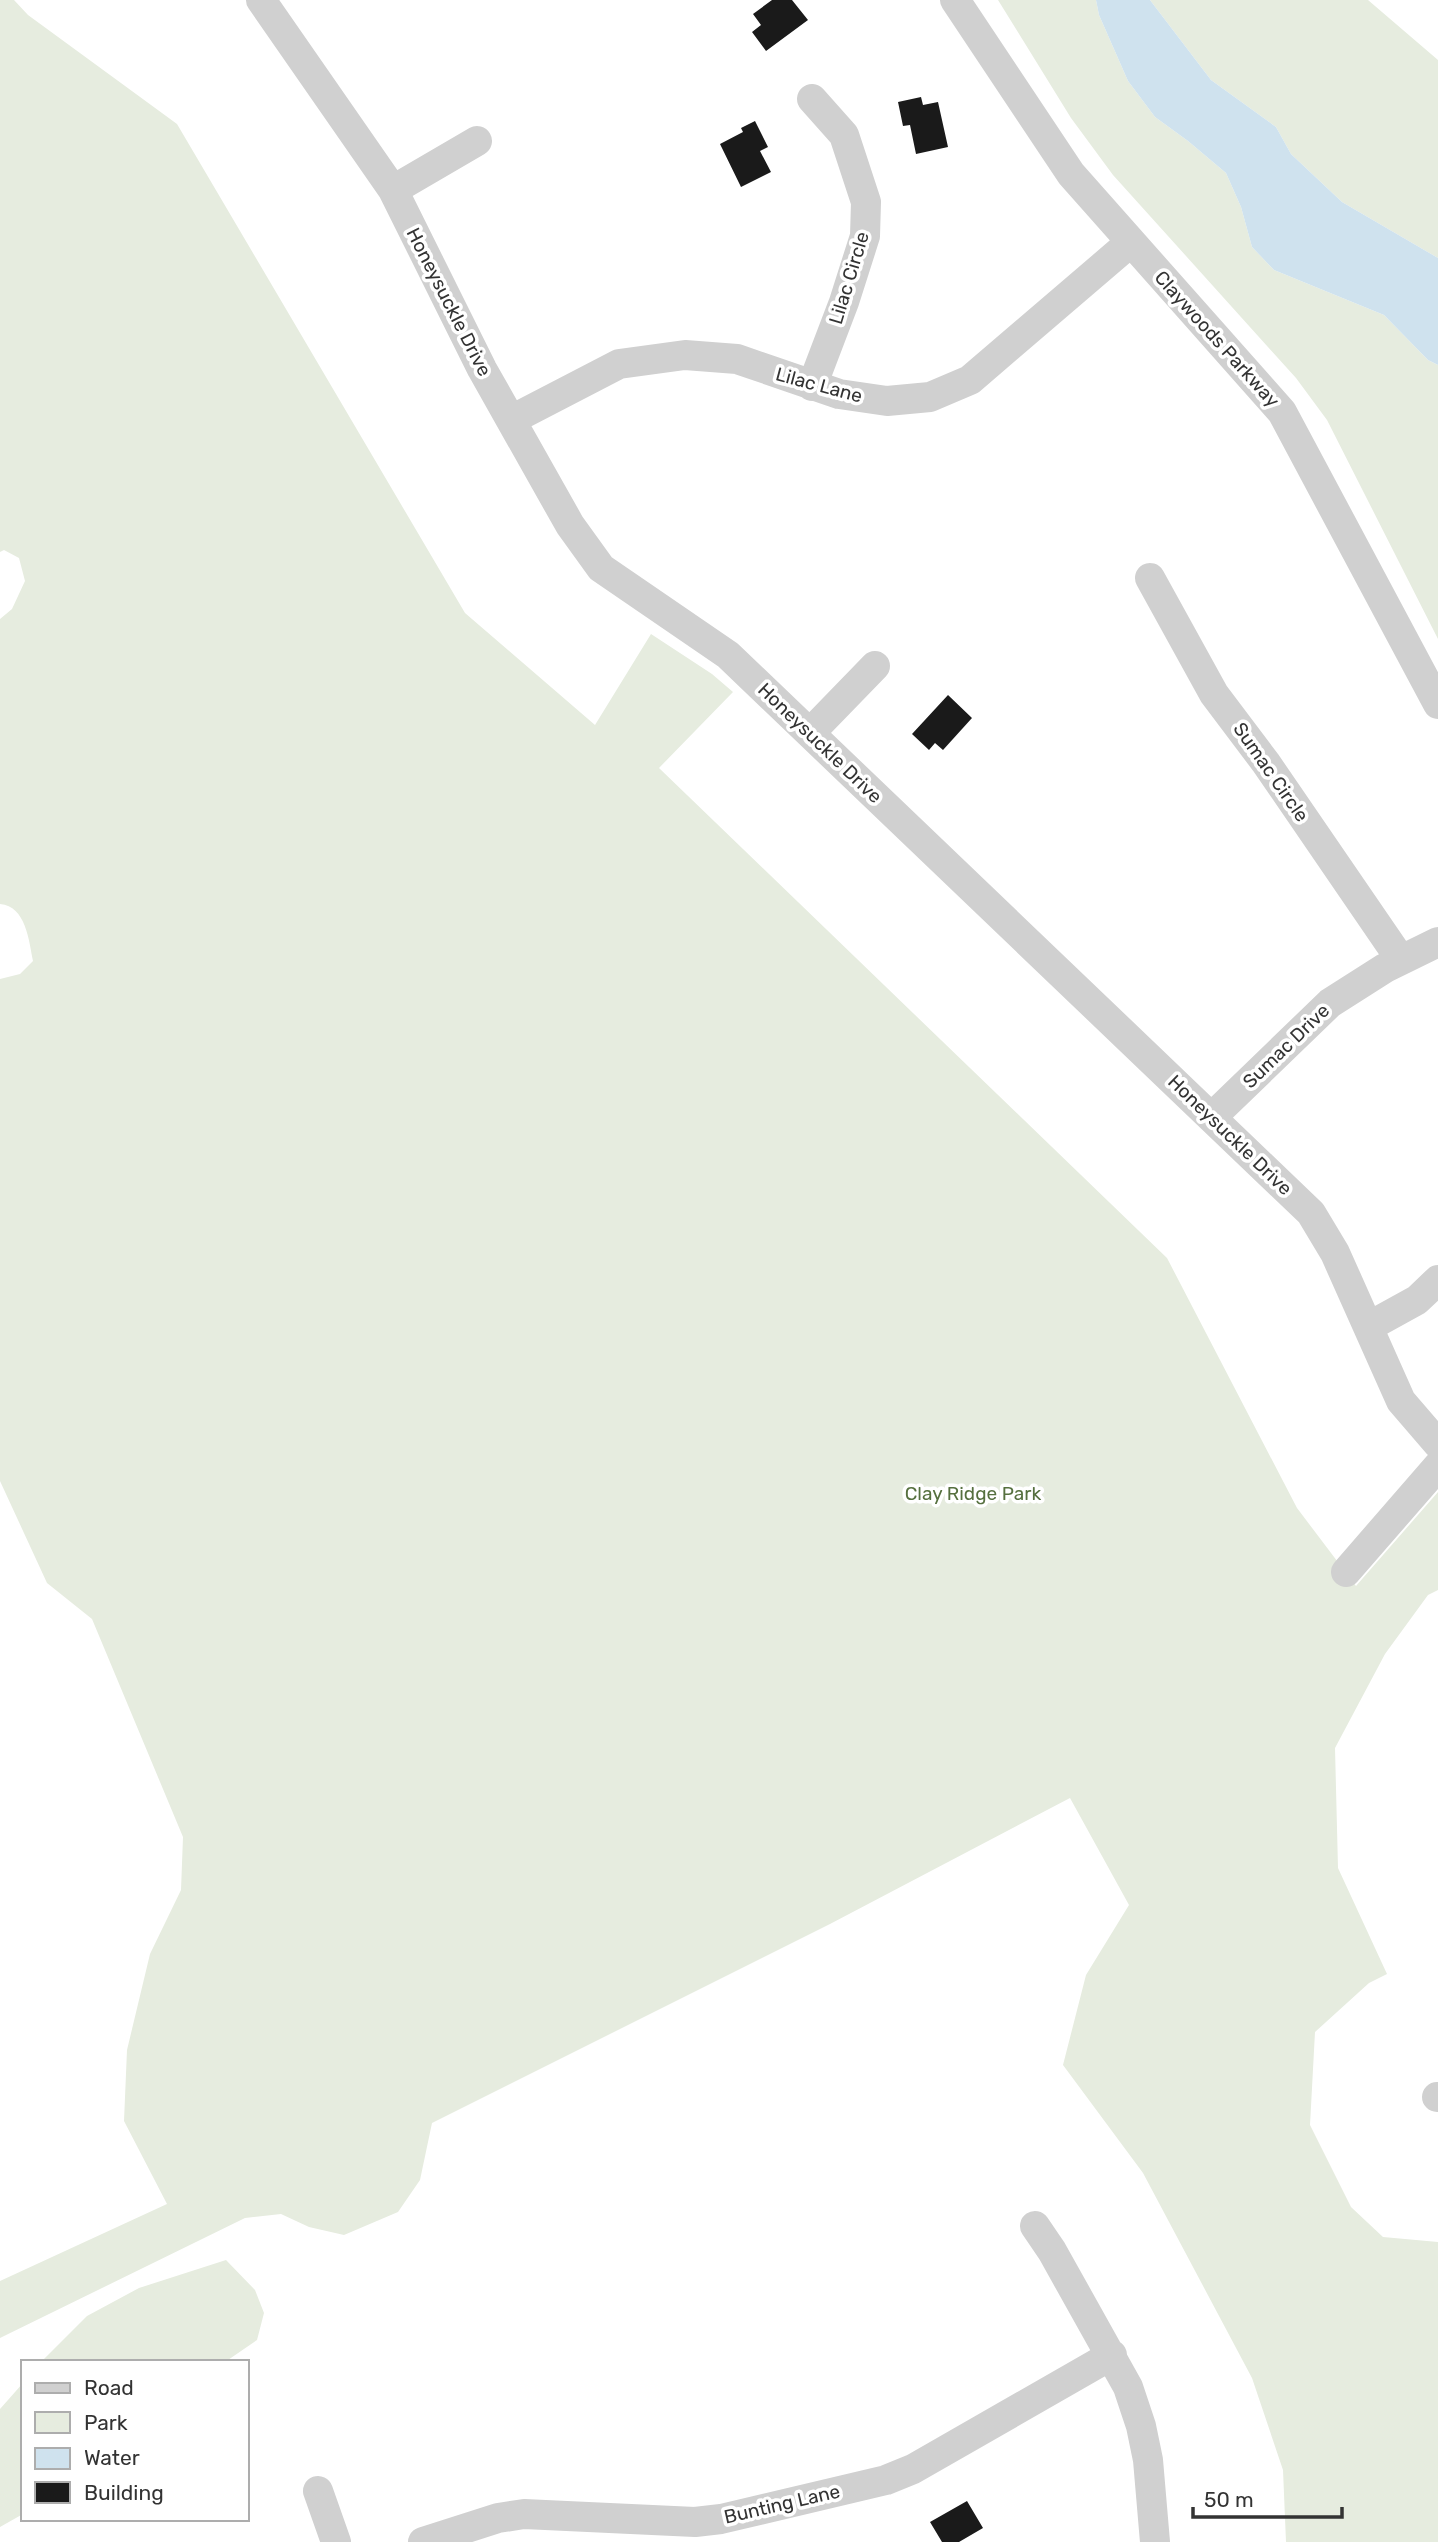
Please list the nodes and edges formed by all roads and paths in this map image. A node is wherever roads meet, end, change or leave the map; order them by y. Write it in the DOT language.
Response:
graph roads {
  1 [pos="261,0"];
  2 [pos="955,0"];
  3 [pos="812,99"];
  4 [pos="477,141"];
  5 [pos="393,190"];
  6 [pos="1131,242"];
  7 [pos="812,386"];
  8 [pos="511,420"];
  9 [pos="1150,578"];
  10 [pos="875,666"];
  11 [pos="1438,704"];
  12 [pos="810,733"];
  13 [pos="1438,942"];
  14 [pos="1401,960"];
  15 [pos="1212,1117"];
  16 [pos="1438,1280"];
  17 [pos="1368,1327"];
  18 [pos="1438,1444"];
  19 [pos="1438,1466"];
  20 [pos="1346,1572"];
  21 [pos="1035,2226"];
  22 [pos="1112,2355"];
  23 [pos="318,2491"];
  24 [pos="336,2542"];
  25 [pos="423,2542"];
  26 [pos="1155,2542"];
  1 -- 5 [label="street, Honeysuckle Drive"];
  2 -- 6 [label="street, Claywoods Parkway"];
  3 -- 7 [label="street, Lilac Circle"];
  4 -- 5 [label="street"];
  5 -- 8 [label="street, Honeysuckle Drive"];
  6 -- 7 [label="street, Lilac Lane"];
  6 -- 11 [label="street, Claywoods Parkway"];
  7 -- 8 [label="street, Lilac Lane"];
  8 -- 12 [label="street, Honeysuckle Drive"];
  9 -- 14 [label="street, Sumac Circle"];
  10 -- 12 [label="street"];
  12 -- 15 [label="street, Honeysuckle Drive"];
  13 -- 14 [label="street, Sumac Drive"];
  14 -- 15 [label="street, Sumac Drive"];
  15 -- 17 [label="street, Honeysuckle Drive"];
  16 -- 17 [label="street"];
  17 -- 18 [label="street, Honeysuckle Drive"];
  19 -- 20 [label="street"];
  21 -- 22 [label="street"];
  22 -- 25 [label="street, Bunting Lane"];
  22 -- 26 [label="street"];
  23 -- 24 [label="street"];
}
